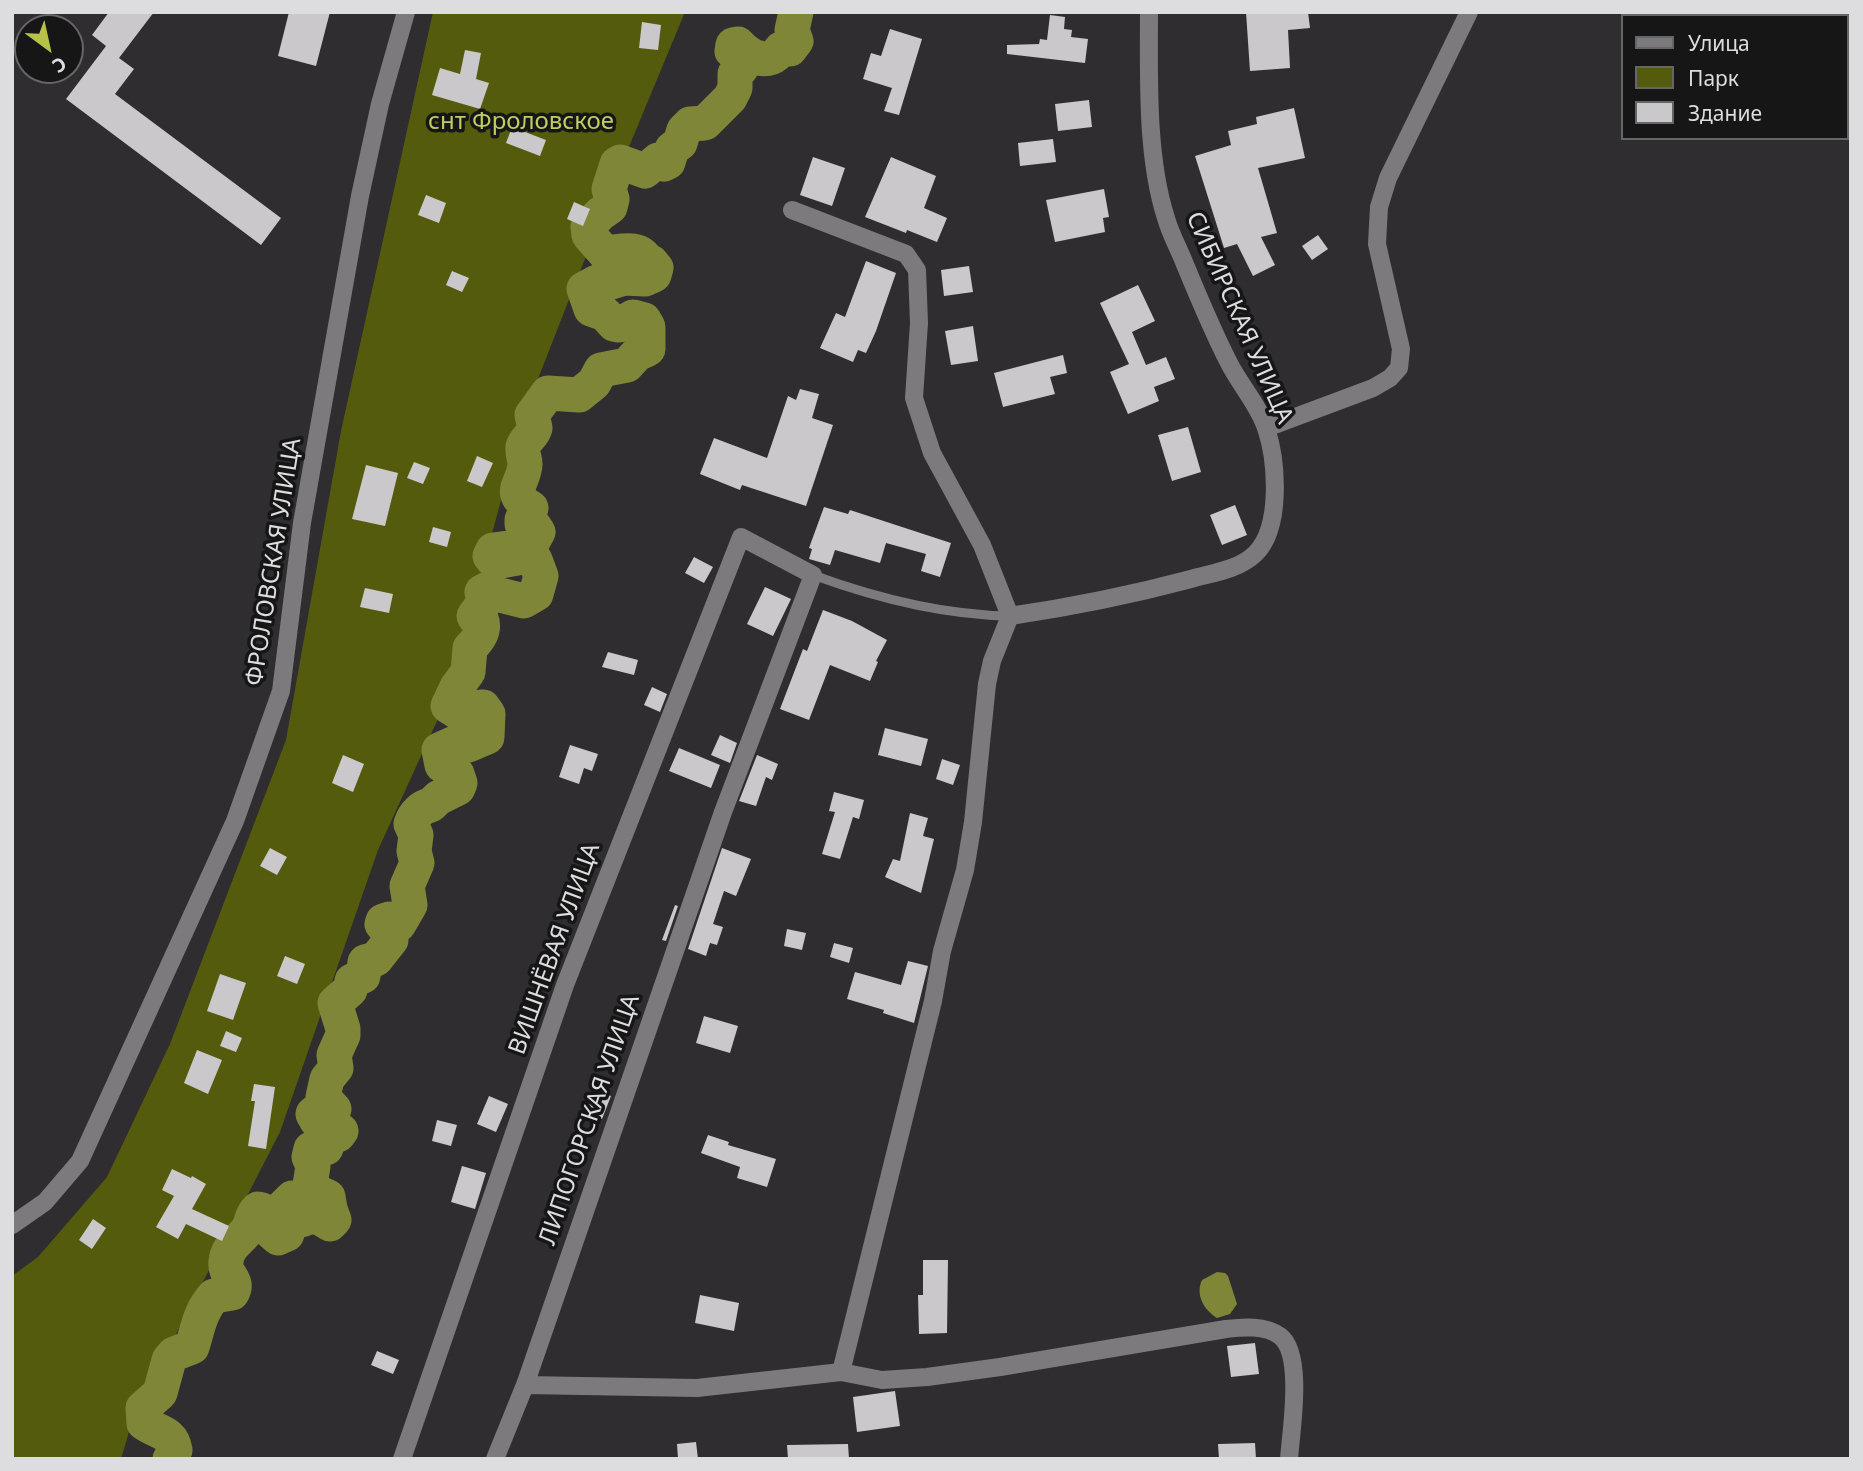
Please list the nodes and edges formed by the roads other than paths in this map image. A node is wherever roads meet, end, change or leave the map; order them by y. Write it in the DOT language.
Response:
graph roads {
  1 [pos="406,12"];
  2 [pos="1149,12"];
  3 [pos="1469,12"];
  4 [pos="792,210"];
  5 [pos="1266,428"];
  6 [pos="813,575"];
  7 [pos="1010,616"];
  8 [pos="12,1225"];
  9 [pos="841,1372"];
  10 [pos="525,1385"];
  11 [pos="402,1459"];
  12 [pos="495,1459"];
  13 [pos="1289,1459"];
  1 -- 8 [label="street, ФРОЛОВСКАЯ УЛИЦА"];
  2 -- 5 [label="street, СИБИРСКАЯ УЛИЦА"];
  3 -- 5 [label="street"];
  4 -- 7 [label="street"];
  5 -- 7 [label="street, СИБИРСКАЯ УЛИЦА"];
  6 -- 7 [label="lane"];
  6 -- 10 [label="street, ЛИПОГОРСКАЯ УЛИЦА"];
  6 -- 11 [label="street, ВИШНЁВАЯ УЛИЦА"];
  7 -- 9 [label="street"];
  9 -- 10 [label="street"];
  9 -- 13 [label="street"];
  10 -- 12 [label="street, ЛИПОГОРСКАЯ УЛИЦА"];
}
